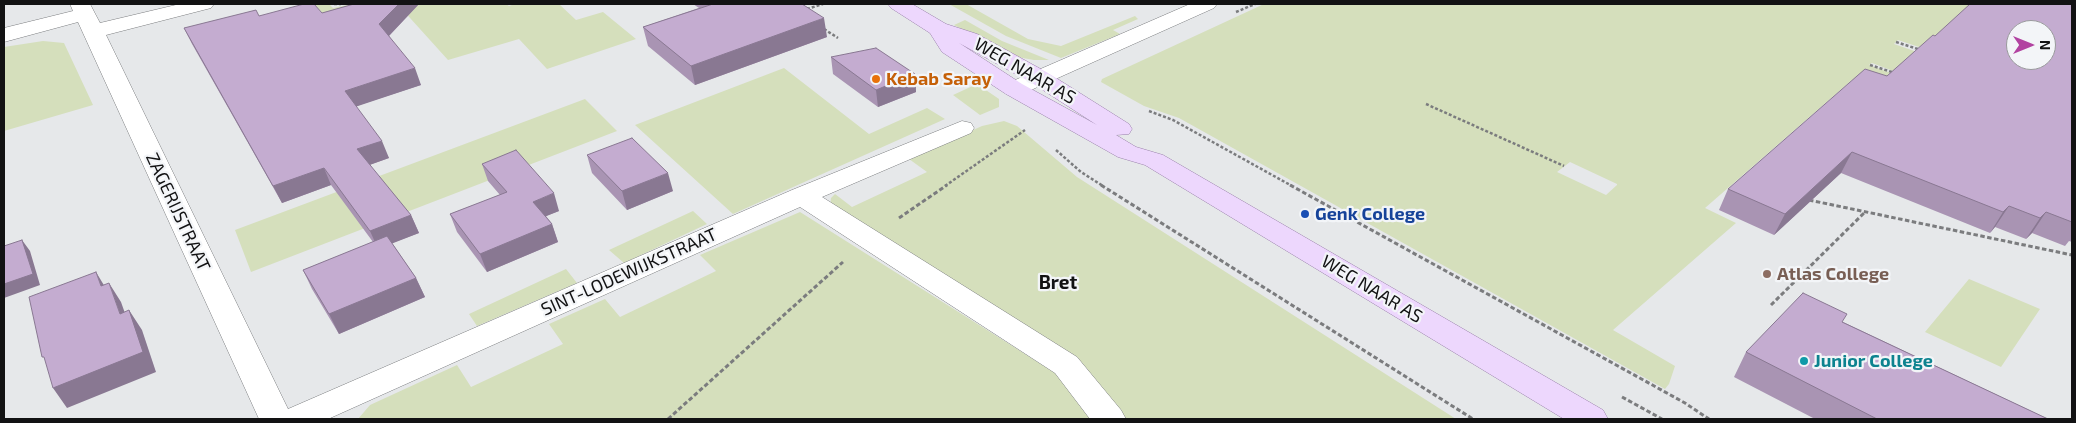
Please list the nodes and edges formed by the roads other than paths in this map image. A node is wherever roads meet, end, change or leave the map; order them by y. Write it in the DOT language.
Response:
graph roads {
  1 [pos="204,4"];
  2 [pos="898,4"];
  3 [pos="1207,4"];
  4 [pos="85,17"];
  5 [pos="938,29"];
  6 [pos="4,35"];
  7 [pos="1040,78"];
  8 [pos="1014,89"];
  9 [pos="962,128"];
  10 [pos="1154,160"];
  11 [pos="802,196"];
  12 [pos="276,419"];
  13 [pos="297,419"];
  14 [pos="1109,419"];
  15 [pos="1591,419"];
  1 -- 4 [label="street"];
  2 -- 5 [label="main road, WEG NAAR AS"];
  3 -- 7 [label="street"];
  4 -- 6 [label="street"];
  4 -- 12 [label="street, ZAGERIJSTRAAT"];
  5 -- 7 [label="main road, WEG NAAR AS"];
  5 -- 8 [label="main road, WEG NAAR AS"];
  7 -- 8 [label="street"];
  7 -- 10 [label="main road, WEG NAAR AS"];
  8 -- 10 [label="main road, WEG NAAR AS"];
  9 -- 11 [label="street, SINT-LODEWIJKSTRAAT"];
  10 -- 15 [label="main road, WEG NAAR AS"];
  11 -- 13 [label="street, SINT-LODEWIJKSTRAAT"];
  11 -- 14 [label="street"];
}
